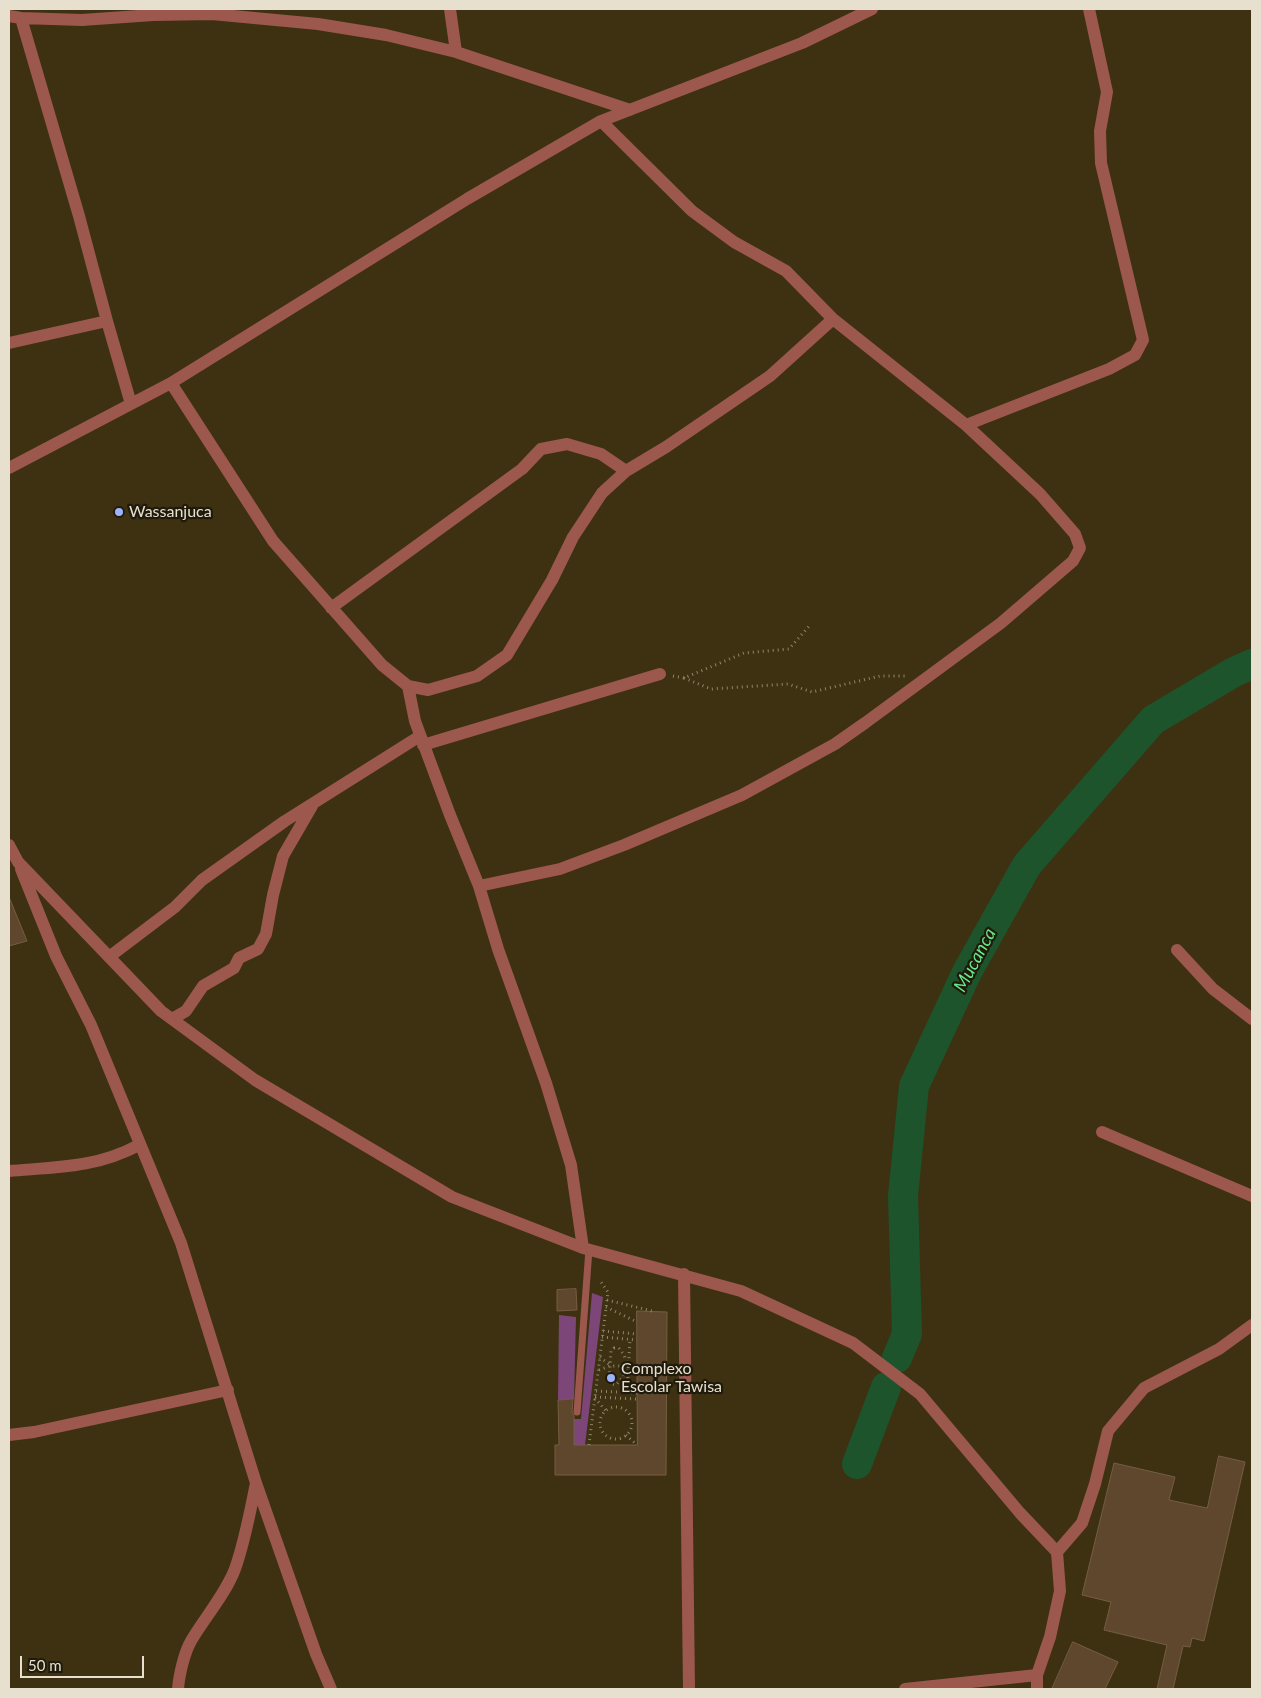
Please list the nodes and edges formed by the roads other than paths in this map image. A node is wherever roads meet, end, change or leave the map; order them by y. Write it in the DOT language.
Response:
graph roads {
  1 [pos="450,9"];
  2 [pos="872,9"];
  3 [pos="1089,9"];
  4 [pos="212,11"];
  5 [pos="15,17"];
  6 [pos="456,52"];
  7 [pos="630,110"];
  8 [pos="601,121"];
  9 [pos="832,319"];
  10 [pos="107,321"];
  11 [pos="9,343"];
  12 [pos="171,383"];
  13 [pos="131,404"];
  14 [pos="966,425"];
  15 [pos="9,468"];
  16 [pos="626,470"];
  17 [pos="331,608"];
  18 [pos="660,674"];
  19 [pos="408,686"];
  20 [pos="422,741"];
  21 [pos="314,804"];
  22 [pos="9,845"];
  23 [pos="18,862"];
  24 [pos="479,886"];
  25 [pos="1177,950"];
  26 [pos="110,957"];
  27 [pos="172,1019"];
  28 [pos="1252,1019"];
  29 [pos="1102,1132"];
  30 [pos="139,1145"];
  31 [pos="9,1171"];
  32 [pos="1252,1196"];
  33 [pos="586,1249"];
  34 [pos="684,1274"];
  35 [pos="1252,1324"];
  36 [pos="228,1390"];
  37 [pos="577,1412"];
  38 [pos="9,1435"];
  39 [pos="256,1483"];
  40 [pos="1057,1552"];
  41 [pos="1037,1675"];
  42 [pos="178,1689"];
  43 [pos="331,1689"];
  44 [pos="689,1689"];
  45 [pos="905,1689"];
  46 [pos="1037,1689"];
  1 -- 6 [label="street"];
  2 -- 7 [label="street"];
  3 -- 14 [label="street"];
  4 -- 5 [label="street"];
  4 -- 6 [label="street"];
  5 -- 10 [label="street"];
  6 -- 7 [label="street"];
  7 -- 8 [label="street"];
  8 -- 9 [label="street"];
  8 -- 12 [label="street"];
  9 -- 14 [label="street"];
  9 -- 16 [label="street"];
  10 -- 11 [label="street"];
  10 -- 13 [label="street"];
  12 -- 13 [label="street"];
  12 -- 17 [label="street"];
  13 -- 15 [label="street"];
  14 -- 24 [label="street"];
  16 -- 17 [label="street"];
  16 -- 19 [label="street"];
  17 -- 19 [label="street"];
  18 -- 20 [label="street"];
  19 -- 20 [label="street"];
  20 -- 21 [label="street"];
  20 -- 24 [label="street"];
  21 -- 26 [label="street"];
  21 -- 27 [label="street"];
  22 -- 23 [label="street"];
  23 -- 26 [label="street"];
  23 -- 30 [label="street"];
  24 -- 33 [label="street"];
  25 -- 28 [label="street"];
  26 -- 27 [label="street"];
  27 -- 33 [label="street"];
  29 -- 32 [label="street"];
  30 -- 31 [label="street"];
  30 -- 36 [label="street"];
  33 -- 34 [label="street"];
  33 -- 37 [label="lane"];
  34 -- 40 [label="street"];
  34 -- 44 [label="street"];
  35 -- 40 [label="street"];
  36 -- 38 [label="street"];
  36 -- 39 [label="street"];
  39 -- 42 [label="street"];
  39 -- 43 [label="street"];
  40 -- 41 [label="street"];
  41 -- 45 [label="street"];
  41 -- 46 [label="street"];
}
